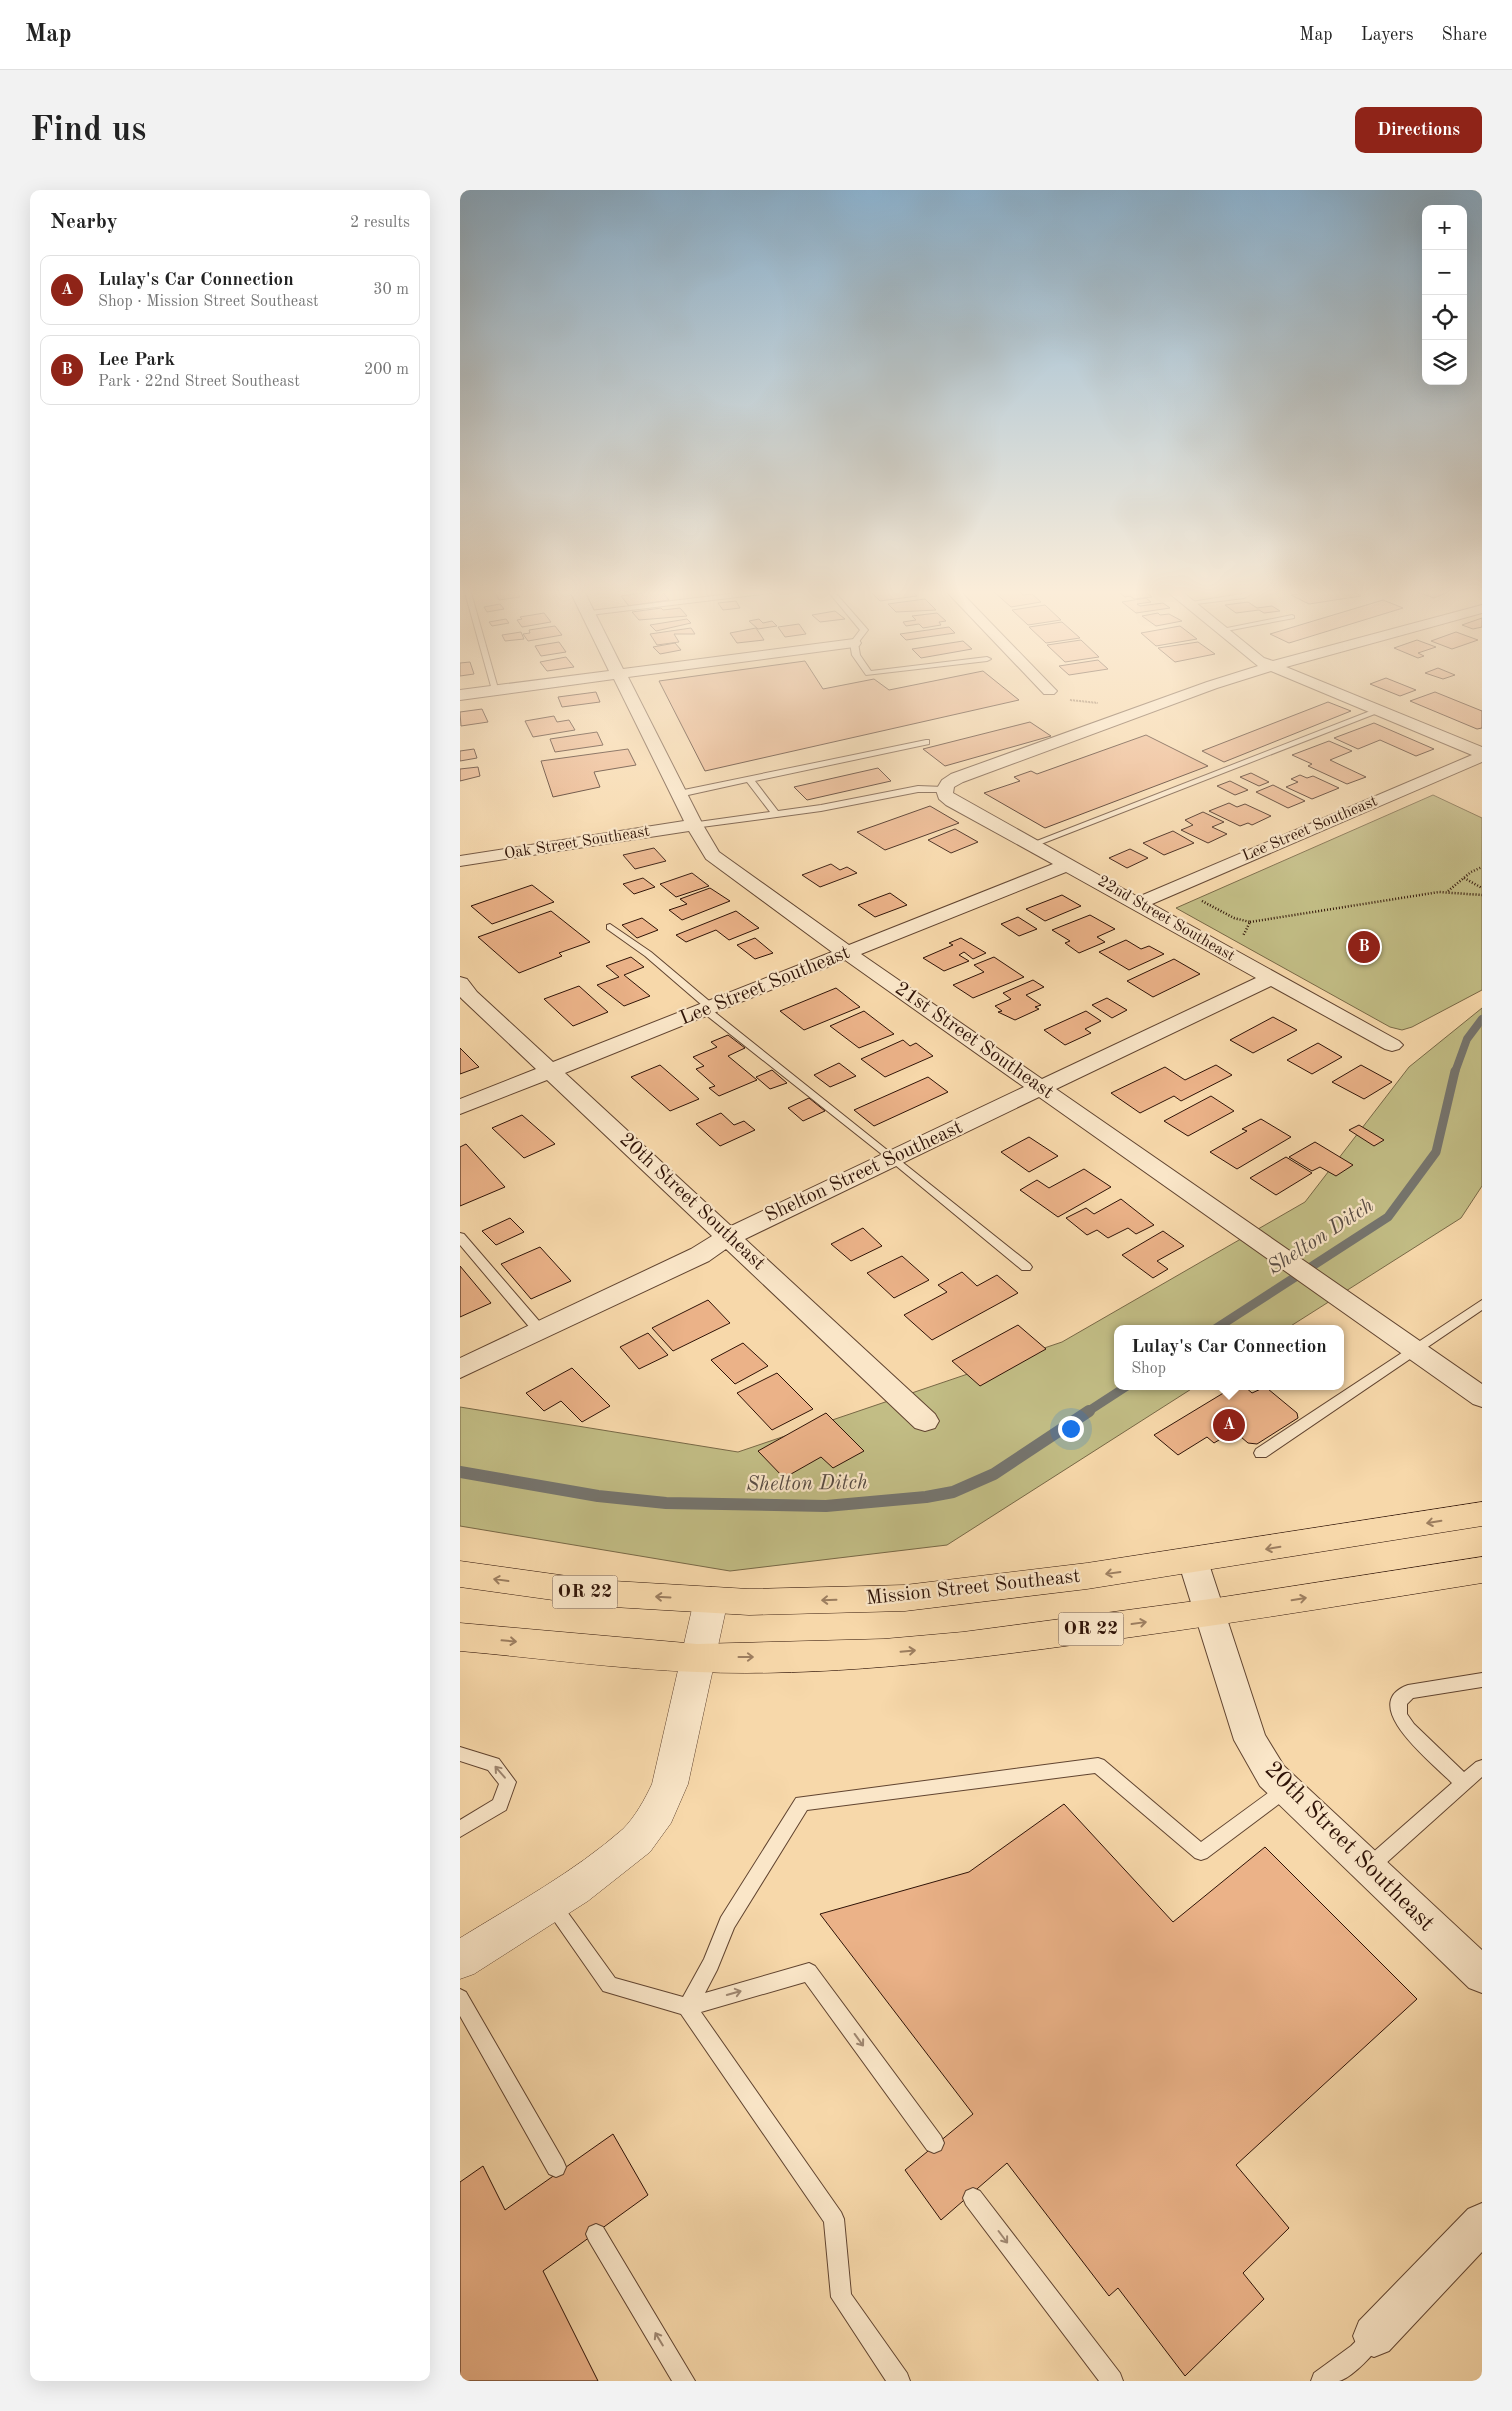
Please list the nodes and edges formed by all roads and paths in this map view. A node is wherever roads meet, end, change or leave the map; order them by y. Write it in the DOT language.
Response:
graph roads {
  1 [pos="487,691"];
  2 [pos="629,691"];
  3 [pos="1049,691"];
  4 [pos="1193,691"];
  5 [pos="1335,691"];
  6 [pos="460,695"];
  7 [pos="1381,710"];
  8 [pos="1128,716"];
  9 [pos="926,742"];
  10 [pos="1482,755"];
  11 [pos="750,780"];
  12 [pos="944,790"];
  13 [pos="679,794"];
  14 [pos="776,815"];
  15 [pos="694,825"];
  16 [pos="1033,844"];
  17 [pos="460,861"];
  18 [pos="1070,864"];
  19 [pos="1482,867"];
  20 [pos="1464,878"];
  21 [pos="1482,888"];
  22 [pos="1448,892"];
  23 [pos="1482,895"];
  24 [pos="1196,897"];
  25 [pos="1139,903"];
  26 [pos="1250,922"];
  27 [pos="610,927"];
  28 [pos="1241,941"];
  29 [pos="848,953"];
  30 [pos="1270,979"];
  31 [pos="460,982"];
  32 [pos="708,1008"];
  33 [pos="1392,1045"];
  34 [pos="550,1071"];
  35 [pos="1041,1088"];
  36 [pos="460,1107"];
  37 [pos="893,1158"];
  38 [pos="728,1237"];
  39 [pos="460,1238"];
  40 [pos="1026,1267"];
  41 [pos="1480,1308"];
  42 [pos="541,1332"];
  43 [pos="1416,1350"];
  44 [pos="460,1369"];
  45 [pos="1482,1397"];
  46 [pos="925,1421"];
  47 [pos="1261,1453"];
  48 [pos="1482,1514"];
  49 [pos="1193,1561"];
  50 [pos="1482,1570"];
  51 [pos="460,1574"];
  52 [pos="711,1600"];
  53 [pos="1210,1614"];
  54 [pos="460,1637"];
  55 [pos="697,1658"];
  56 [pos="1482,1680"];
  57 [pos="460,1754"];
  58 [pos="1482,1767"];
  59 [pos="1464,1783"];
  60 [pos="1285,1790"];
  61 [pos="460,1829"];
  62 [pos="1368,1868"];
  63 [pos="550,1903"];
  64 [pos="460,1960"];
  65 [pos="1478,1964"];
  66 [pos="460,1998"];
  67 [pos="688,2007"];
  68 [pos="934,2143"];
  69 [pos="556,2167"];
  70 [pos="973,2198"];
  71 [pos="1482,2223"];
  72 [pos="596,2234"];
  73 [pos="1374,2336"];
  74 [pos="684,2381"];
  75 [pos="899,2381"];
  76 [pos="1112,2381"];
  77 [pos="1322,2381"];
  1 -- 6 [label="street"];
  2 -- 13 [label="street, 21st Street Southeast"];
  3 -- 8 [label="path"];
  4 -- 8 [label="street"];
  5 -- 7 [label="street"];
  7 -- 10 [label="street"];
  7 -- 16 [label="lane"];
  8 -- 12 [label="street"];
  9 -- 11 [label="lane"];
  10 -- 25 [label="street, Lee Street Southeast"];
  11 -- 13 [label="lane"];
  11 -- 14 [label="lane"];
  12 -- 14 [label="lane"];
  12 -- 16 [label="street, 22nd Street Southeast"];
  13 -- 15 [label="street, 21st Street Southeast"];
  14 -- 15 [label="lane"];
  15 -- 17 [label="street, Oak Street Southeast"];
  15 -- 29 [label="street, 21st Street Southeast"];
  16 -- 18 [label="street, 22nd Street Southeast"];
  18 -- 25 [label="street, 22nd Street Southeast"];
  18 -- 29 [label="street, Lee Street Southeast"];
  19 -- 20 [label="path"];
  20 -- 21 [label="path"];
  20 -- 22 [label="path"];
  22 -- 23 [label="path"];
  22 -- 26 [label="path"];
  24 -- 26 [label="path"];
  25 -- 30 [label="street, 22nd Street Southeast"];
  26 -- 28 [label="path"];
  27 -- 32 [label="lane"];
  29 -- 32 [label="street, Lee Street Southeast"];
  29 -- 35 [label="street, 21st Street Southeast"];
  30 -- 33 [label="street, 22nd Street Southeast"];
  30 -- 35 [label="street, Shelton Street Southeast"];
  31 -- 34 [label="street, 20th Street Southeast"];
  32 -- 34 [label="street, Lee Street Southeast"];
  32 -- 37 [label="lane"];
  34 -- 36 [label="street, Lee Street Southeast"];
  34 -- 38 [label="street, 20th Street Southeast"];
  35 -- 37 [label="street, Shelton Street Southeast"];
  35 -- 43 [label="street, 21st Street Southeast"];
  37 -- 38 [label="street, Shelton Street Southeast"];
  37 -- 40 [label="lane"];
  38 -- 42 [label="street, Shelton Street Southeast"];
  38 -- 46 [label="street, 20th Street Southeast"];
  39 -- 42 [label="lane"];
  41 -- 43 [label="lane"];
  42 -- 44 [label="street, Shelton Street Southeast"];
  43 -- 45 [label="street, 21st Street Southeast"];
  43 -- 47 [label="lane"];
  48 -- 49 [label="highway, Mission Street Southeast / OR 22, one-way"];
  49 -- 52 [label="highway, Mission Street Southeast / OR 22, one-way"];
  49 -- 53 [label="street, 20th Street Southeast"];
  53 -- 50 [label="highway, OR 22, one-way"];
  52 -- 51 [label="highway, Mission Street Southeast / OR 22, one-way"];
  52 -- 55 [label="street"];
  55 -- 53 [label="highway, OR 22, one-way"];
  53 -- 60 [label="street, 20th Street Southeast"];
  54 -- 55 [label="highway, OR 22, one-way"];
  55 -- 63 [label="street"];
  56 -- 59 [label="lane"];
  61 -- 57 [label="lane, one-way"];
  58 -- 59 [label="lane"];
  59 -- 62 [label="lane"];
  60 -- 62 [label="street, 20th Street Southeast"];
  60 -- 67 [label="lane"];
  62 -- 65 [label="street, 20th Street Southeast"];
  63 -- 64 [label="street"];
  63 -- 67 [label="lane"];
  66 -- 69 [label="lane"];
  67 -- 68 [label="lane, one-way"];
  67 -- 75 [label="lane"];
  70 -- 76 [label="lane, one-way"];
  71 -- 73 [label="street"];
  74 -- 72 [label="lane, one-way"];
  73 -- 77 [label="lane"];
}
